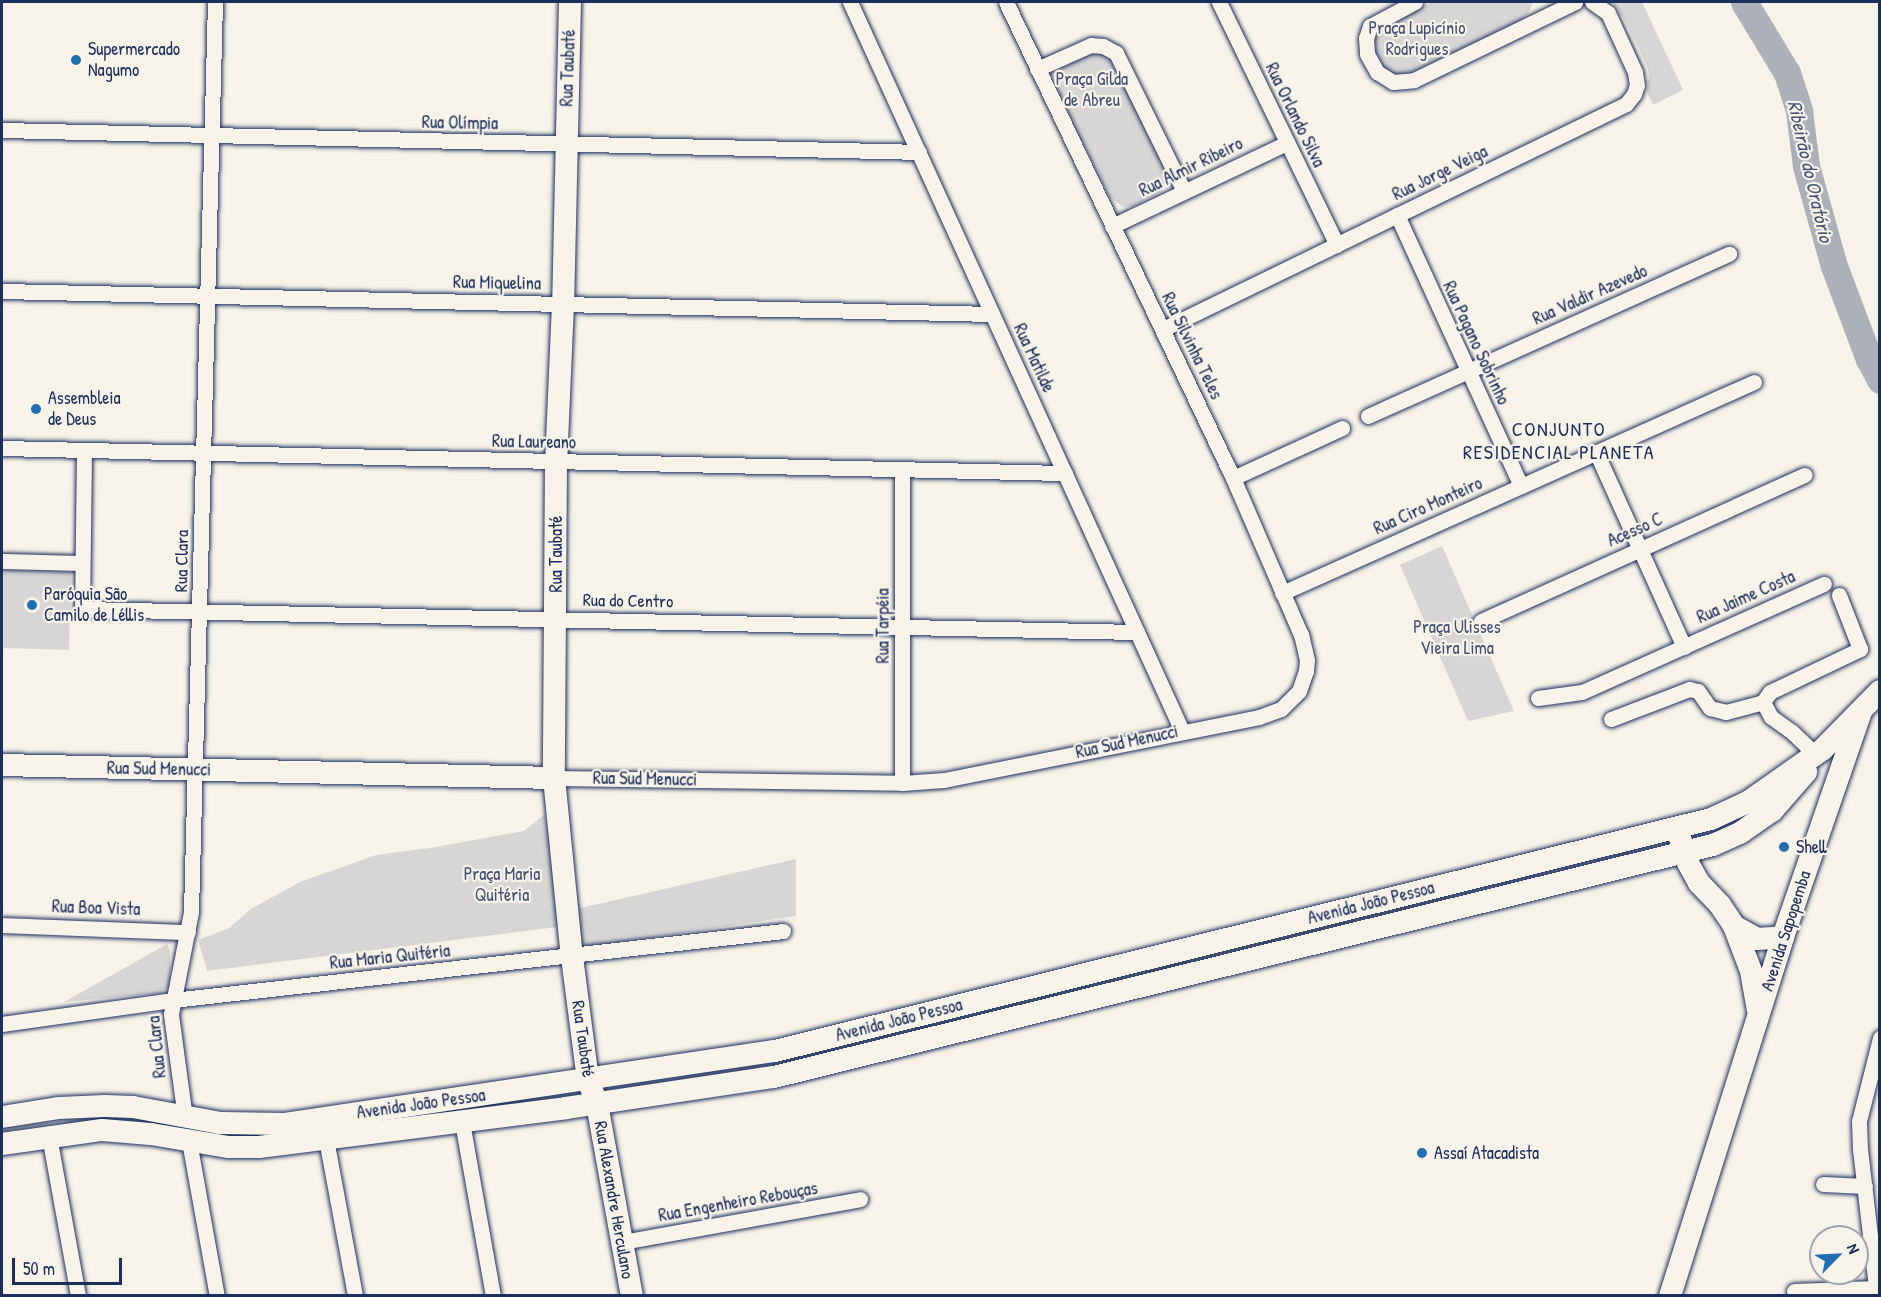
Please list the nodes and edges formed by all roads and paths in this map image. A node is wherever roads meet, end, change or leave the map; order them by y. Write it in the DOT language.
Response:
graph roads {
  1 [pos="215,2"];
  2 [pos="570,2"];
  3 [pos="850,2"];
  4 [pos="1006,2"];
  5 [pos="1219,2"];
  6 [pos="1415,2"];
  7 [pos="1575,2"];
  8 [pos="1592,2"];
  9 [pos="1037,69"];
  10 [pos="2,130"];
  11 [pos="210,137"];
  12 [pos="1287,143"];
  13 [pos="566,144"];
  14 [pos="919,152"];
  15 [pos="1184,191"];
  16 [pos="1397,215"];
  17 [pos="1112,226"];
  18 [pos="1337,245"];
  19 [pos="1729,254"];
  20 [pos="2,291"];
  21 [pos="207,296"];
  22 [pos="563,304"];
  23 [pos="992,314"];
  24 [pos="1163,329"];
  25 [pos="1468,372"];
  26 [pos="1754,382"];
  27 [pos="1368,416"];
  28 [pos="1342,428"];
  29 [pos="2,448"];
  30 [pos="84,451"];
  31 [pos="1596,452"];
  32 [pos="204,454"];
  33 [pos="556,462"];
  34 [pos="902,469"];
  35 [pos="1065,473"];
  36 [pos="1806,475"];
  37 [pos="1233,477"];
  38 [pos="1521,486"];
  39 [pos="1640,549"];
  40 [pos="2,561"];
  41 [pos="82,563"];
  42 [pos="1824,584"];
  43 [pos="1282,593"];
  44 [pos="1839,595"];
  45 [pos="200,612"];
  46 [pos="555,619"];
  47 [pos="1480,621"];
  48 [pos="902,627"];
  49 [pos="1137,632"];
  50 [pos="1684,647"];
  51 [pos="1880,691"];
  52 [pos="1538,698"];
  53 [pos="1763,702"];
  54 [pos="1281,709"];
  55 [pos="1861,711"];
  56 [pos="1611,719"];
  57 [pos="1182,731"];
  58 [pos="1819,752"];
  59 [pos="2,765"];
  60 [pos="195,770"];
  61 [pos="554,778"];
  62 [pos="902,783"];
  63 [pos="1785,786"];
  64 [pos="1824,819"];
  65 [pos="1697,823"];
  66 [pos="1684,853"];
  67 [pos="1654,860"];
  68 [pos="1699,884"];
  69 [pos="2,925"];
  70 [pos="1734,927"];
  71 [pos="783,931"];
  72 [pos="188,932"];
  73 [pos="1783,937"];
  74 [pos="572,957"];
  75 [pos="173,1000"];
  76 [pos="1758,1014"];
  77 [pos="2,1024"];
  78 [pos="1880,1038"];
  79 [pos="588,1080"];
  80 [pos="597,1104"];
  81 [pos="2,1117"];
  82 [pos="185,1118"];
  83 [pos="462,1122"];
  84 [pos="49,1136"];
  85 [pos="326,1139"];
  86 [pos="189,1142"];
  87 [pos="2,1144"];
  88 [pos="1823,1184"];
  89 [pos="1865,1186"];
  90 [pos="860,1199"];
  91 [pos="622,1242"];
  92 [pos="1876,1288"];
  93 [pos="1794,1291"];
  94 [pos="78,1296"];
  95 [pos="217,1296"];
  96 [pos="355,1296"];
  97 [pos="493,1296"];
  98 [pos="632,1296"];
  99 [pos="1670,1296"];
  1 -- 11 [label="street, Rua Clara"];
  2 -- 13 [label="main road, Rua Taubaté"];
  3 -- 14 [label="street, Rua Matilde"];
  4 -- 9 [label="street, Rua Silvinha Teles"];
  5 -- 12 [label="street, Rua Orlando Silva"];
  6 -- 7 [label="street"];
  8 -- 16 [label="street, Rua Jorge Veiga"];
  9 -- 15 [label="street"];
  9 -- 17 [label="street, Rua Silvinha Teles"];
  10 -- 11 [label="street, Rua Olímpia"];
  11 -- 13 [label="street, Rua Olímpia"];
  11 -- 21 [label="street, Rua Clara"];
  12 -- 15 [label="street, Rua Almir Ribeiro"];
  12 -- 18 [label="street, Rua Orlando Silva"];
  13 -- 14 [label="street, Rua Olímpia"];
  13 -- 22 [label="main road, Rua Taubaté"];
  14 -- 23 [label="street, Rua Matilde"];
  15 -- 17 [label="street, Rua Almir Ribeiro"];
  16 -- 18 [label="street, Rua Jorge Veiga"];
  16 -- 25 [label="street, Rua Pagano Sobrinho"];
  17 -- 24 [label="street, Rua Silvinha Teles"];
  18 -- 24 [label="street, Rua Jorge Veiga"];
  19 -- 25 [label="street, Rua Valdir Azevedo"];
  20 -- 21 [label="street, Rua Miquelina"];
  21 -- 22 [label="street, Rua Miquelina"];
  21 -- 32 [label="street, Rua Clara"];
  22 -- 23 [label="street, Rua Miquelina"];
  22 -- 33 [label="main road, Rua Taubaté"];
  23 -- 35 [label="street, Rua Matilde"];
  24 -- 37 [label="street, Rua Silvinha Teles"];
  25 -- 27 [label="street, Rua Valdir Azevedo"];
  25 -- 38 [label="street, Rua Pagano Sobrinho"];
  26 -- 31 [label="street, Rua Ciro Monteiro"];
  28 -- 37 [label="street"];
  29 -- 30 [label="street, Rua Laureano"];
  30 -- 32 [label="street, Rua Laureano"];
  30 -- 41 [label="street"];
  31 -- 38 [label="street, Rua Ciro Monteiro"];
  31 -- 39 [label="street, Rua Jaime Costa"];
  32 -- 33 [label="street, Rua Laureano"];
  32 -- 45 [label="street, Rua Clara"];
  33 -- 34 [label="street, Rua Laureano"];
  33 -- 46 [label="main road, Rua Taubaté"];
  34 -- 35 [label="street, Rua Laureano"];
  34 -- 48 [label="street, Rua Tarpéia"];
  35 -- 49 [label="street, Rua Matilde"];
  36 -- 39 [label="street, Acesso C"];
  37 -- 43 [label="street, Rua Silvinha Teles"];
  38 -- 43 [label="street, Rua Ciro Monteiro"];
  39 -- 47 [label="street, Acesso C"];
  39 -- 50 [label="street, Rua Jaime Costa"];
  40 -- 41 [label="street"];
  41 -- 45 [label="street, Rua do Centro"];
  42 -- 50 [label="street, Rua Jaime Costa"];
  43 -- 54 [label="street, Rua Silvinha Teles"];
  44 -- 53 [label="street"];
  45 -- 46 [label="street, Rua do Centro"];
  45 -- 60 [label="street, Rua Clara"];
  46 -- 48 [label="street, Rua do Centro"];
  46 -- 61 [label="main road, Rua Taubaté"];
  48 -- 49 [label="street, Rua do Centro"];
  48 -- 62 [label="street, Rua Tarpéia"];
  49 -- 57 [label="street, Rua Matilde"];
  50 -- 52 [label="street, Rua Jaime Costa"];
  51 -- 55 [label="main road, Avenida João Pessoa"];
  53 -- 56 [label="street"];
  53 -- 58 [label="street"];
  54 -- 57 [label="street, Rua Sud Menucci"];
  55 -- 58 [label="main road, Avenida João Pessoa"];
  55 -- 64 [label="main road, Avenida Sapopemba"];
  57 -- 62 [label="street, Rua Sud Menucci"];
  58 -- 63 [label="main road, Avenida João Pessoa"];
  59 -- 60 [label="main road, Rua Sud Menucci"];
  60 -- 61 [label="main road, Rua Sud Menucci"];
  60 -- 72 [label="street, Rua Clara"];
  61 -- 62 [label="street, Rua Sud Menucci"];
  61 -- 74 [label="main road, Rua Taubaté"];
  63 -- 64 [label="main road"];
  63 -- 65 [label="main road, Avenida João Pessoa"];
  63 -- 66 [label="main road, Avenida João Pessoa"];
  64 -- 73 [label="main road, Avenida Sapopemba"];
  65 -- 66 [label="main road"];
  65 -- 79 [label="main road, Avenida João Pessoa"];
  66 -- 67 [label="main road, Avenida João Pessoa"];
  66 -- 68 [label="main road"];
  67 -- 68 [label="main road"];
  67 -- 80 [label="main road, Avenida João Pessoa"];
  68 -- 70 [label="main road"];
  69 -- 72 [label="street, Rua Boa Vista"];
  70 -- 73 [label="main road"];
  70 -- 76 [label="main road, Avenida Sapopemba"];
  71 -- 74 [label="street, Rua Maria Quitéria"];
  72 -- 75 [label="street, Rua Clara"];
  73 -- 76 [label="main road, Avenida Sapopemba"];
  74 -- 75 [label="street, Rua Maria Quitéria"];
  74 -- 79 [label="main road, Rua Taubaté"];
  75 -- 77 [label="street, Rua Maria Quitéria"];
  75 -- 82 [label="street, Rua Clara"];
  76 -- 99 [label="main road, Avenida Sapopemba"];
  78 -- 89 [label="street"];
  79 -- 80 [label="main road, Rua Taubaté"];
  79 -- 82 [label="main road, Avenida João Pessoa"];
  80 -- 83 [label="main road, Avenida João Pessoa"];
  80 -- 91 [label="main road, Rua Alexandre Herculano"];
  81 -- 82 [label="main road, Avenida João Pessoa"];
  83 -- 85 [label="main road, Avenida João Pessoa"];
  83 -- 97 [label="street"];
  84 -- 86 [label="main road, Avenida João Pessoa"];
  84 -- 87 [label="main road, Avenida João Pessoa"];
  84 -- 94 [label="street"];
  85 -- 86 [label="main road, Avenida João Pessoa"];
  85 -- 96 [label="street"];
  86 -- 95 [label="street"];
  88 -- 89 [label="street"];
  89 -- 92 [label="street"];
  90 -- 91 [label="street, Rua Engenheiro Rebouças"];
  91 -- 98 [label="main road, Rua Alexandre Herculano"];
  92 -- 93 [label="street"];
}
